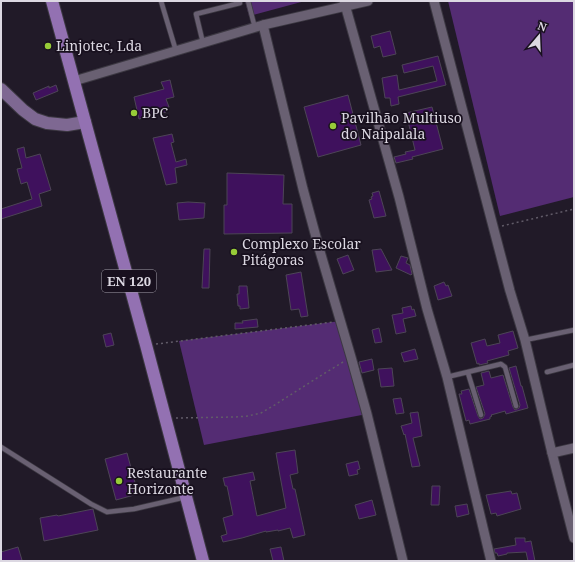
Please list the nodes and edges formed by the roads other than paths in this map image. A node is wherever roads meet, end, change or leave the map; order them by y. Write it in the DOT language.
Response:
graph roads {
  1 [pos="52,1"];
  2 [pos="161,1"];
  3 [pos="248,1"];
  4 [pos="368,1"];
  5 [pos="434,1"];
  6 [pos="240,3"];
  7 [pos="344,4"];
  8 [pos="259,26"];
  9 [pos="203,43"];
  10 [pos="176,51"];
  11 [pos="74,80"];
  12 [pos="1,89"];
  13 [pos="85,122"];
  14 [pos="574,330"];
  15 [pos="525,340"];
  16 [pos="574,365"];
  17 [pos="547,372"];
  18 [pos="468,373"];
  19 [pos="447,377"];
  20 [pos="516,406"];
  21 [pos="480,415"];
  22 [pos="1,447"];
  23 [pos="574,448"];
  24 [pos="552,453"];
  25 [pos="186,497"];
  26 [pos="573,527"];
  27 [pos="574,538"];
  28 [pos="203,561"];
  29 [pos="403,561"];
  30 [pos="491,561"];
  1 -- 11 [label="main road, EN 120"];
  2 -- 10 [label="lane"];
  3 -- 8 [label="lane"];
  4 -- 7 [label="street"];
  5 -- 15 [label="street"];
  6 -- 9 [label="lane"];
  7 -- 8 [label="street"];
  7 -- 19 [label="street"];
  8 -- 9 [label="street"];
  8 -- 29 [label="street"];
  9 -- 10 [label="street"];
  10 -- 11 [label="street"];
  11 -- 13 [label="main road, EN 120"];
  12 -- 13 [label="street"];
  13 -- 25 [label="main road, EN 120"];
  14 -- 15 [label="lane"];
  15 -- 24 [label="street"];
  16 -- 17 [label="lane"];
  18 -- 19 [label="lane"];
  18 -- 20 [label="lane"];
  18 -- 21 [label="lane"];
  19 -- 30 [label="street"];
  22 -- 25 [label="lane"];
  23 -- 24 [label="street"];
  24 -- 26 [label="street"];
  25 -- 28 [label="main road, EN 120"];
  26 -- 27 [label="street"];
}
